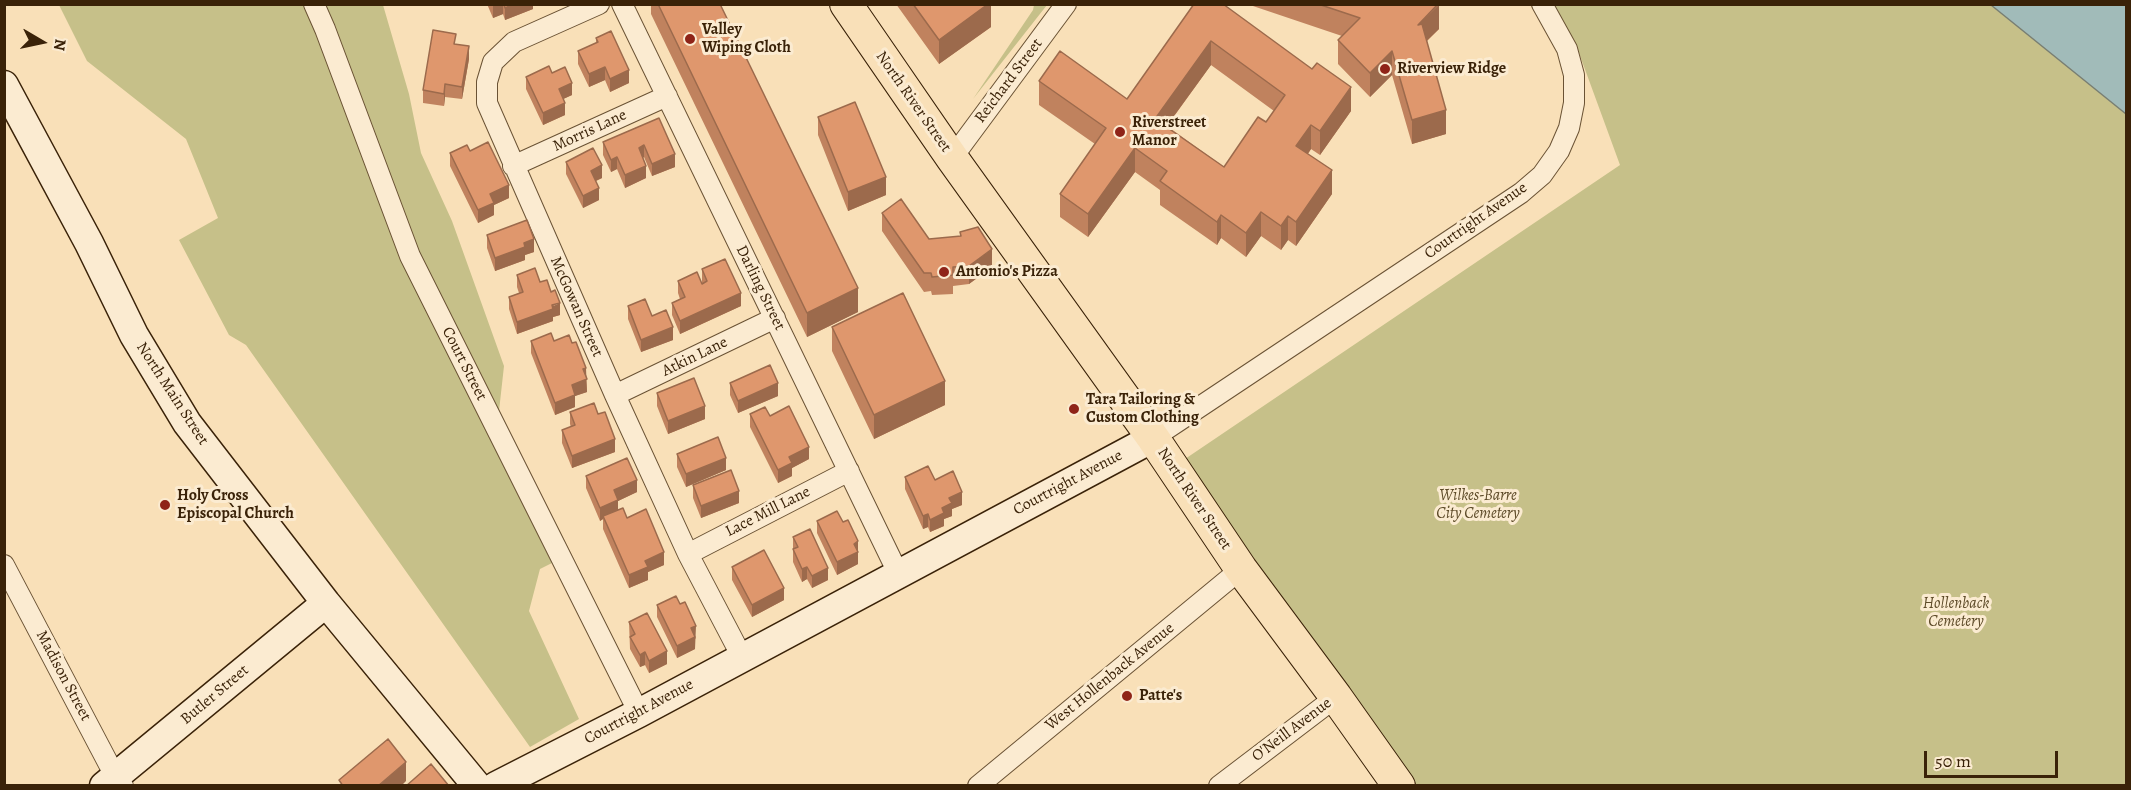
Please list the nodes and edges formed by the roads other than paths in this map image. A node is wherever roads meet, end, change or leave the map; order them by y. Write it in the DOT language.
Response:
graph roads {
  1 [pos="314,4"];
  2 [pos="599,4"];
  3 [pos="622,4"];
  4 [pos="846,4"];
  5 [pos="1066,4"];
  6 [pos="1542,4"];
  7 [pos="4,85"];
  8 [pos="667,96"];
  9 [pos="952,158"];
  10 [pos="513,166"];
  11 [pos="775,318"];
  12 [pos="615,395"];
  13 [pos="1154,438"];
  14 [pos="849,471"];
  15 [pos="688,554"];
  16 [pos="4,565"];
  17 [pos="1241,569"];
  18 [pos="898,573"];
  19 [pos="326,603"];
  20 [pos="742,657"];
  21 [pos="1336,696"];
  22 [pos="639,713"];
  23 [pos="114,782"];
  24 [pos="477,786"];
  25 [pos="496,786"];
  26 [pos="978,786"];
  27 [pos="1219,786"];
  28 [pos="1399,786"];
  1 -- 22 [label="street, Court Street"];
  2 -- 10 [label="street, McGowan Street"];
  3 -- 8 [label="street, Darling Street"];
  4 -- 9 [label="main road, North River Street"];
  5 -- 9 [label="street, Reichard Street"];
  6 -- 13 [label="street, Courtright Avenue"];
  7 -- 19 [label="main road, North Main Street"];
  8 -- 10 [label="street, Morris Lane"];
  8 -- 11 [label="street, Darling Street"];
  9 -- 13 [label="main road, North River Street"];
  10 -- 12 [label="street, McGowan Street"];
  11 -- 12 [label="street, Atkin Lane"];
  11 -- 14 [label="street, Darling Street"];
  12 -- 15 [label="street, McGowan Street"];
  13 -- 17 [label="main road, North River Street"];
  13 -- 18 [label="main road, Courtright Avenue"];
  14 -- 15 [label="street, Lace Mill Lane"];
  14 -- 18 [label="street, Darling Street"];
  15 -- 20 [label="street, McGowan Street"];
  16 -- 23 [label="street, Madison Street"];
  17 -- 21 [label="main road, North River Street"];
  17 -- 26 [label="street, West Hollenback Avenue"];
  18 -- 20 [label="main road, Courtright Avenue"];
  19 -- 23 [label="main road, Butler Street"];
  19 -- 24 [label="main road, North Main Street"];
  20 -- 22 [label="main road, Courtright Avenue"];
  21 -- 27 [label="street, O'Neill Avenue"];
  21 -- 28 [label="main road, North River Street"];
  22 -- 25 [label="main road, Courtright Avenue"];
}
